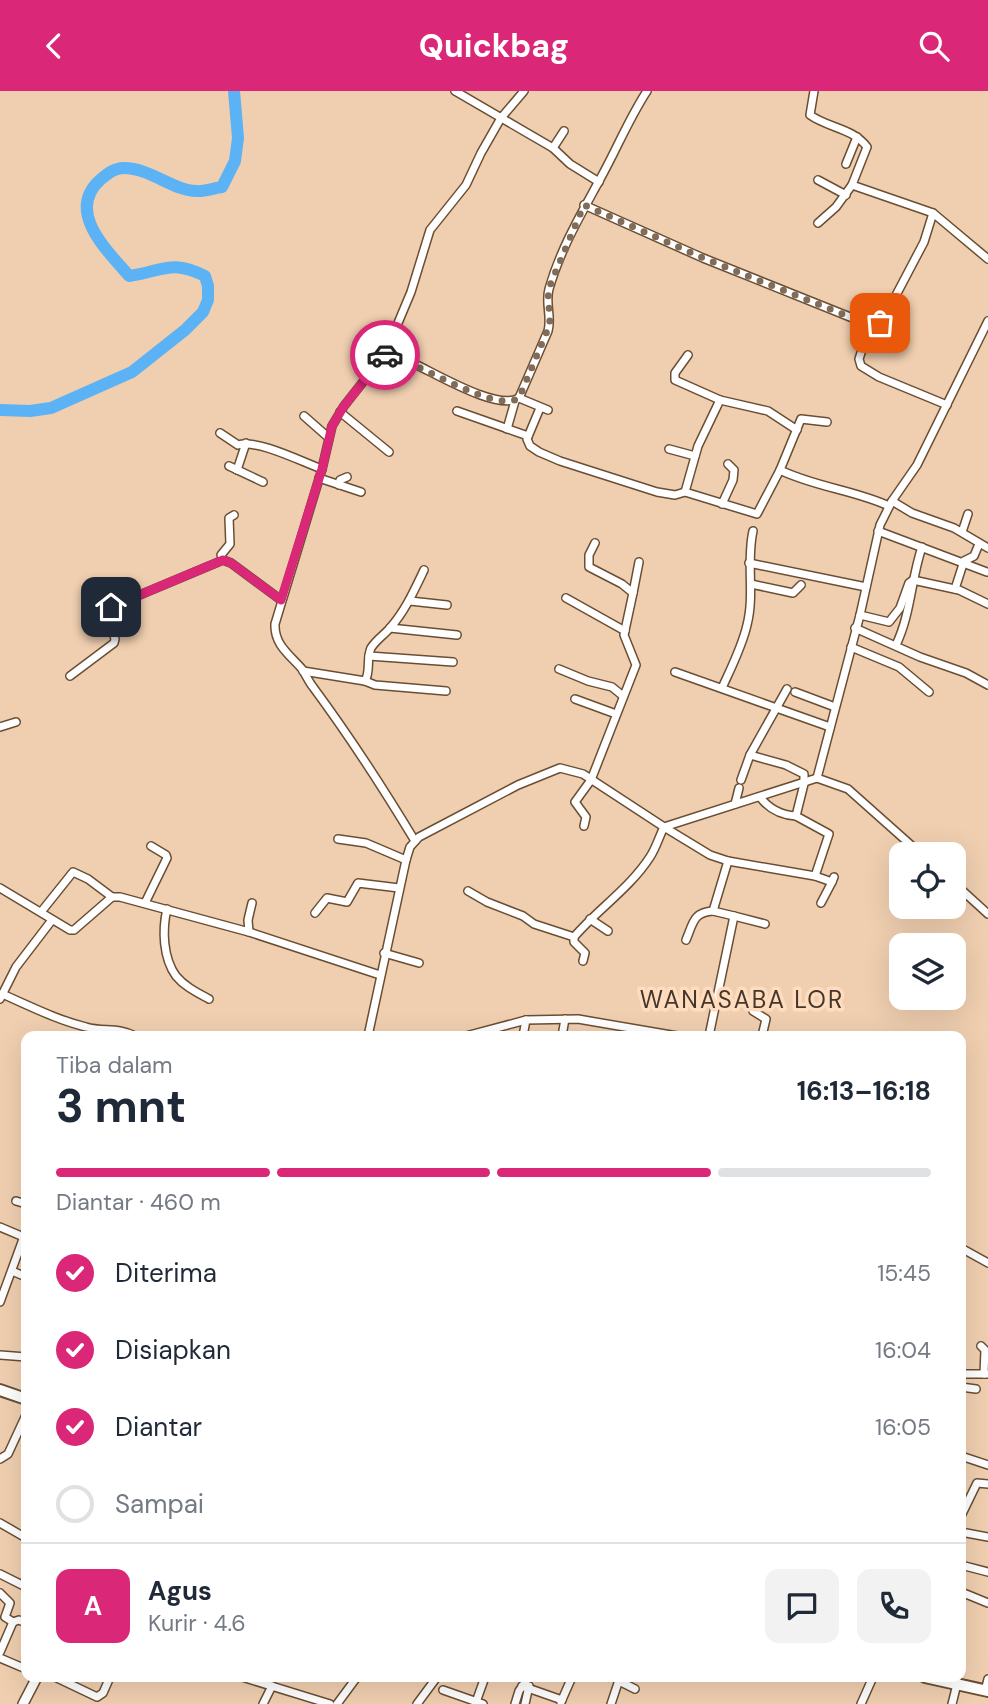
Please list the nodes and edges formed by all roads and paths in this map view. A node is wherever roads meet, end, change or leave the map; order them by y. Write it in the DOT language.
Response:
graph roads {
  1 [pos="455,91"];
  2 [pos="524,91"];
  3 [pos="814,91"];
  4 [pos="646,92"];
  5 [pos="501,118"];
  6 [pos="564,131"];
  7 [pos="857,137"];
  8 [pos="554,148"];
  9 [pos="846,164"];
  10 [pos="818,180"];
  11 [pos="599,182"];
  12 [pos="852,185"];
  13 [pos="846,195"];
  14 [pos="584,205"];
  15 [pos="933,213"];
  16 [pos="818,223"];
  17 [pos="988,260"];
  18 [pos="988,321"];
  19 [pos="870,325"];
  20 [pos="979,337"];
  21 [pos="988,341"];
  22 [pos="385,354"];
  23 [pos="688,355"];
  24 [pos="517,400"];
  25 [pos="720,400"];
  26 [pos="947,405"];
  27 [pos="540,408"];
  28 [pos="548,410"];
  29 [pos="457,411"];
  30 [pos="340,412"];
  31 [pos="304,416"];
  32 [pos="827,422"];
  33 [pos="507,429"];
  34 [pos="797,430"];
  35 [pos="220,433"];
  36 [pos="528,436"];
  37 [pos="329,438"];
  38 [pos="246,443"];
  39 [pos="669,449"];
  40 [pos="389,452"];
  41 [pos="695,456"];
  42 [pos="728,464"];
  43 [pos="322,469"];
  44 [pos="780,470"];
  45 [pos="347,477"];
  46 [pos="319,478"];
  47 [pos="263,482"];
  48 [pos="339,485"];
  49 [pos="361,492"];
  50 [pos="685,492"];
  51 [pos="722,504"];
  52 [pos="890,504"];
  53 [pos="968,514"];
  54 [pos="233,515"];
  55 [pos="753,531"];
  56 [pos="878,531"];
  57 [pos="961,532"];
  58 [pos="595,543"];
  59 [pos="979,544"];
  60 [pos="922,547"];
  61 [pos="988,548"];
  62 [pos="223,560"];
  63 [pos="639,562"];
  64 [pos="749,563"];
  65 [pos="963,565"];
  66 [pos="424,570"];
  67 [pos="987,572"];
  68 [pos="913,579"];
  69 [pos="751,584"];
  70 [pos="801,585"];
  71 [pos="866,587"];
  72 [pos="955,589"];
  73 [pos="633,593"];
  74 [pos="566,598"];
  75 [pos="281,600"];
  76 [pos="410,601"];
  77 [pos="988,604"];
  78 [pos="447,605"];
  79 [pos="860,615"];
  80 [pos="390,628"];
  81 [pos="855,628"];
  82 [pos="625,631"];
  83 [pos="457,635"];
  84 [pos="896,645"];
  85 [pos="851,647"];
  86 [pos="369,656"];
  87 [pos="453,662"];
  88 [pos="559,669"];
  89 [pos="675,672"];
  90 [pos="305,674"];
  91 [pos="70,676"];
  92 [pos="365,681"];
  93 [pos="988,685"];
  94 [pos="722,688"];
  95 [pos="446,691"];
  96 [pos="929,692"];
  97 [pos="623,696"];
  98 [pos="575,699"];
  99 [pos="776,707"];
  100 [pos="835,707"];
  101 [pos="617,715"];
  102 [pos="16,722"];
  103 [pos="0,727"];
  104 [pos="830,727"];
  105 [pos="750,755"];
  106 [pos="817,779"];
  107 [pos="591,780"];
  108 [pos="804,784"];
  109 [pos="761,796"];
  110 [pos="735,804"];
  111 [pos="796,816"];
  112 [pos="584,826"];
  113 [pos="664,827"];
  114 [pos="338,839"];
  115 [pos="415,841"];
  116 [pos="908,842"];
  117 [pos="151,846"];
  118 [pos="406,860"];
  119 [pos="729,861"];
  120 [pos="815,876"];
  121 [pos="0,888"];
  122 [pos="399,888"];
  123 [pos="468,891"];
  124 [pos="966,894"];
  125 [pos="112,897"];
  126 [pos="145,903"];
  127 [pos="252,903"];
  128 [pos="821,903"];
  129 [pos="167,909"];
  130 [pos="713,911"];
  131 [pos="41,912"];
  132 [pos="315,913"];
  133 [pos="988,914"];
  134 [pos="734,916"];
  135 [pos="590,919"];
  136 [pos="52,921"];
  137 [pos="765,924"];
  138 [pos="608,931"];
  139 [pos="249,932"];
  140 [pos="574,937"];
  141 [pos="686,940"];
  142 [pos="384,953"];
  143 [pos="583,961"];
  144 [pos="419,963"];
  145 [pos="380,975"];
  146 [pos="1,997"];
  147 [pos="209,999"];
  148 [pos="753,1011"];
  149 [pos="565,1019"];
  150 [pos="526,1020"];
  151 [pos="121,1031"];
  152 [pos="368,1031"];
  153 [pos="485,1031"];
  154 [pos="524,1031"];
  155 [pos="563,1031"];
  156 [pos="649,1031"];
  157 [pos="710,1031"];
  158 [pos="763,1031"];
  159 [pos="16,1201"];
  160 [pos="21,1202"];
  161 [pos="0,1227"];
  162 [pos="21,1236"];
  163 [pos="21,1250"];
  164 [pos="966,1251"];
  165 [pos="988,1263"];
  166 [pos="12,1271"];
  167 [pos="21,1275"];
  168 [pos="0,1299"];
  169 [pos="981,1346"];
  170 [pos="0,1355"];
  171 [pos="21,1357"];
  172 [pos="966,1374"];
  173 [pos="986,1374"];
  174 [pos="966,1388"];
  175 [pos="976,1389"];
  176 [pos="0,1390"];
  177 [pos="21,1397"];
  178 [pos="21,1426"];
  179 [pos="966,1458"];
  180 [pos="0,1459"];
  181 [pos="988,1465"];
  182 [pos="988,1474"];
  183 [pos="985,1483"];
  184 [pos="966,1505"];
  185 [pos="0,1523"];
  186 [pos="966,1533"];
  187 [pos="21,1535"];
  188 [pos="988,1537"];
  189 [pos="966,1566"];
  190 [pos="988,1572"];
  191 [pos="0,1574"];
  192 [pos="21,1582"];
  193 [pos="0,1593"];
  194 [pos="966,1594"];
  195 [pos="988,1603"];
  196 [pos="21,1621"];
  197 [pos="13,1622"];
  198 [pos="0,1652"];
  199 [pos="0,1658"];
  200 [pos="21,1667"];
  201 [pos="988,1679"];
  202 [pos="34,1682"];
  203 [pos="66,1682"];
  204 [pos="108,1682"];
  205 [pos="259,1682"];
  206 [pos="353,1682"];
  207 [pos="433,1682"];
  208 [pos="484,1682"];
  209 [pos="527,1682"];
  210 [pos="570,1682"];
  211 [pos="619,1682"];
  212 [pos="624,1682"];
  213 [pos="871,1682"];
  214 [pos="948,1682"];
  215 [pos="957,1684"];
  216 [pos="272,1686"];
  217 [pos="525,1688"];
  218 [pos="635,1689"];
  219 [pos="443,1690"];
  220 [pos="986,1691"];
  221 [pos="453,1695"];
  222 [pos="561,1702"];
  223 [pos="480,1703"];
  224 [pos="23,1704"];
  225 [pos="263,1704"];
  226 [pos="330,1704"];
  227 [pos="337,1704"];
  228 [pos="417,1704"];
  229 [pos="450,1704"];
  230 [pos="515,1704"];
  231 [pos="525,1704"];
  232 [pos="611,1704"];
  233 [pos="860,1704"];
  234 [pos="952,1704"];
  1 -- 5 [label="street"];
  2 -- 5 [label="street"];
  3 -- 7 [label="street"];
  4 -- 11 [label="street"];
  5 -- 8 [label="street"];
  5 -- 22 [label="street"];
  6 -- 8 [label="street"];
  7 -- 9 [label="street"];
  7 -- 12 [label="street"];
  8 -- 11 [label="street"];
  10 -- 13 [label="street"];
  11 -- 14 [label="street"];
  12 -- 13 [label="street"];
  12 -- 15 [label="street"];
  13 -- 16 [label="street"];
  14 -- 19 [label="street"];
  14 -- 24 [label="street"];
  15 -- 17 [label="street"];
  15 -- 19 [label="street"];
  18 -- 20 [label="street"];
  19 -- 26 [label="street"];
  20 -- 21 [label="street"];
  20 -- 26 [label="street"];
  22 -- 24 [label="street"];
  22 -- 30 [label="street"];
  23 -- 25 [label="street"];
  24 -- 27 [label="street"];
  24 -- 33 [label="street"];
  25 -- 34 [label="street"];
  25 -- 41 [label="street"];
  26 -- 52 [label="street"];
  27 -- 28 [label="street"];
  27 -- 36 [label="street"];
  29 -- 33 [label="street"];
  30 -- 37 [label="street"];
  30 -- 40 [label="street"];
  31 -- 37 [label="street"];
  32 -- 34 [label="street"];
  33 -- 36 [label="street"];
  34 -- 44 [label="street"];
  35 -- 38 [label="street"];
  36 -- 50 [label="street"];
  37 -- 43 [label="street"];
  38 -- 43 [label="street"];
  38 -- 47 [label="street"];
  39 -- 41 [label="street"];
  41 -- 50 [label="street"];
  42 -- 51 [label="street"];
  43 -- 46 [label="street"];
  44 -- 51 [label="street"];
  44 -- 52 [label="street"];
  45 -- 48 [label="street"];
  46 -- 48 [label="street"];
  46 -- 75 [label="street"];
  48 -- 49 [label="street"];
  50 -- 51 [label="street"];
  52 -- 56 [label="street"];
  52 -- 57 [label="street"];
  53 -- 57 [label="street"];
  54 -- 62 [label="street"];
  55 -- 64 [label="street"];
  56 -- 60 [label="street"];
  56 -- 71 [label="street"];
  57 -- 59 [label="street"];
  58 -- 73 [label="street"];
  59 -- 61 [label="street"];
  59 -- 65 [label="street"];
  60 -- 65 [label="street"];
  60 -- 68 [label="street"];
  62 -- 75 [label="street"];
  62 -- 91 [label="street"];
  63 -- 73 [label="street"];
  64 -- 69 [label="street"];
  64 -- 71 [label="street"];
  65 -- 67 [label="street"];
  65 -- 72 [label="street"];
  66 -- 76 [label="street"];
  68 -- 72 [label="street"];
  68 -- 79 [label="street"];
  68 -- 84 [label="street"];
  69 -- 70 [label="street"];
  69 -- 94 [label="street"];
  71 -- 79 [label="street"];
  72 -- 77 [label="street"];
  73 -- 82 [label="street"];
  74 -- 82 [label="street"];
  75 -- 90 [label="street"];
  76 -- 78 [label="street"];
  76 -- 80 [label="street"];
  79 -- 81 [label="street"];
  80 -- 83 [label="street"];
  80 -- 86 [label="street"];
  81 -- 84 [label="street"];
  81 -- 85 [label="street"];
  82 -- 97 [label="street"];
  84 -- 93 [label="street"];
  85 -- 96 [label="street"];
  85 -- 100 [label="street"];
  86 -- 87 [label="street"];
  86 -- 92 [label="street"];
  88 -- 97 [label="street"];
  89 -- 94 [label="street"];
  90 -- 92 [label="street"];
  90 -- 115 [label="street"];
  92 -- 95 [label="street"];
  94 -- 99 [label="street"];
  97 -- 101 [label="street"];
  98 -- 101 [label="street"];
  99 -- 100 [label="street"];
  99 -- 104 [label="street"];
  99 -- 105 [label="street"];
  100 -- 104 [label="street"];
  101 -- 107 [label="street"];
  102 -- 103 [label="street"];
  104 -- 106 [label="street"];
  105 -- 108 [label="street"];
  105 -- 110 [label="street"];
  106 -- 108 [label="street"];
  106 -- 116 [label="street"];
  107 -- 112 [label="street"];
  107 -- 113 [label="street"];
  107 -- 115 [label="street"];
  108 -- 109 [label="street"];
  108 -- 111 [label="street"];
  109 -- 110 [label="street"];
  109 -- 111 [label="street"];
  110 -- 113 [label="street"];
  111 -- 120 [label="street"];
  113 -- 119 [label="street"];
  113 -- 135 [label="street"];
  114 -- 118 [label="street"];
  115 -- 118 [label="street"];
  117 -- 126 [label="street"];
  118 -- 122 [label="street"];
  119 -- 120 [label="street"];
  119 -- 130 [label="street"];
  120 -- 128 [label="street"];
  121 -- 131 [label="street"];
  122 -- 132 [label="street"];
  122 -- 142 [label="street"];
  123 -- 140 [label="street"];
  124 -- 133 [label="street"];
  125 -- 126 [label="street"];
  125 -- 131 [label="street"];
  125 -- 136 [label="street"];
  126 -- 129 [label="street"];
  127 -- 139 [label="street"];
  129 -- 139 [label="street"];
  129 -- 147 [label="street"];
  130 -- 134 [label="street"];
  130 -- 141 [label="street"];
  131 -- 136 [label="street"];
  134 -- 137 [label="street"];
  134 -- 157 [label="street"];
  135 -- 138 [label="street"];
  135 -- 140 [label="street"];
  136 -- 146 [label="street"];
  139 -- 145 [label="street"];
  140 -- 143 [label="street"];
  142 -- 144 [label="street"];
  142 -- 145 [label="street"];
  145 -- 152 [label="street"];
  146 -- 151 [label="street"];
  148 -- 158 [label="street"];
  149 -- 150 [label="street"];
  149 -- 155 [label="street"];
  149 -- 156 [label="street"];
  150 -- 153 [label="street"];
  150 -- 154 [label="street"];
  159 -- 160 [label="street"];
  161 -- 162 [label="street"];
  163 -- 166 [label="street"];
  164 -- 165 [label="street"];
  166 -- 167 [label="street"];
  166 -- 168 [label="street"];
  169 -- 173 [label="street"];
  170 -- 171 [label="street"];
  172 -- 173 [label="street"];
  174 -- 175 [label="street"];
  176 -- 177 [label="main road"];
  178 -- 180 [label="street"];
  179 -- 181 [label="street"];
  182 -- 183 [label="street"];
  183 -- 184 [label="street"];
  185 -- 187 [label="street"];
  186 -- 188 [label="street"];
  189 -- 190 [label="street"];
  191 -- 192 [label="street"];
  193 -- 197 [label="street"];
  194 -- 195 [label="street"];
  196 -- 197 [label="street"];
  197 -- 198 [label="street"];
  199 -- 200 [label="street"];
  201 -- 220 [label="street"];
  202 -- 224 [label="street"];
  203 -- 204 [label="street"];
  205 -- 216 [label="street"];
  206 -- 227 [label="street"];
  207 -- 228 [label="street"];
  208 -- 223 [label="street"];
  209 -- 217 [label="street"];
  210 -- 222 [label="street"];
  211 -- 232 [label="street"];
  212 -- 218 [label="street"];
  213 -- 233 [label="street"];
  214 -- 215 [label="main road"];
  215 -- 220 [label="main road"];
  215 -- 234 [label="street"];
  216 -- 225 [label="street"];
  216 -- 226 [label="street"];
  217 -- 222 [label="street"];
  217 -- 230 [label="street"];
  217 -- 231 [label="street"];
  219 -- 221 [label="street"];
  221 -- 223 [label="street"];
  221 -- 229 [label="street"];
}
